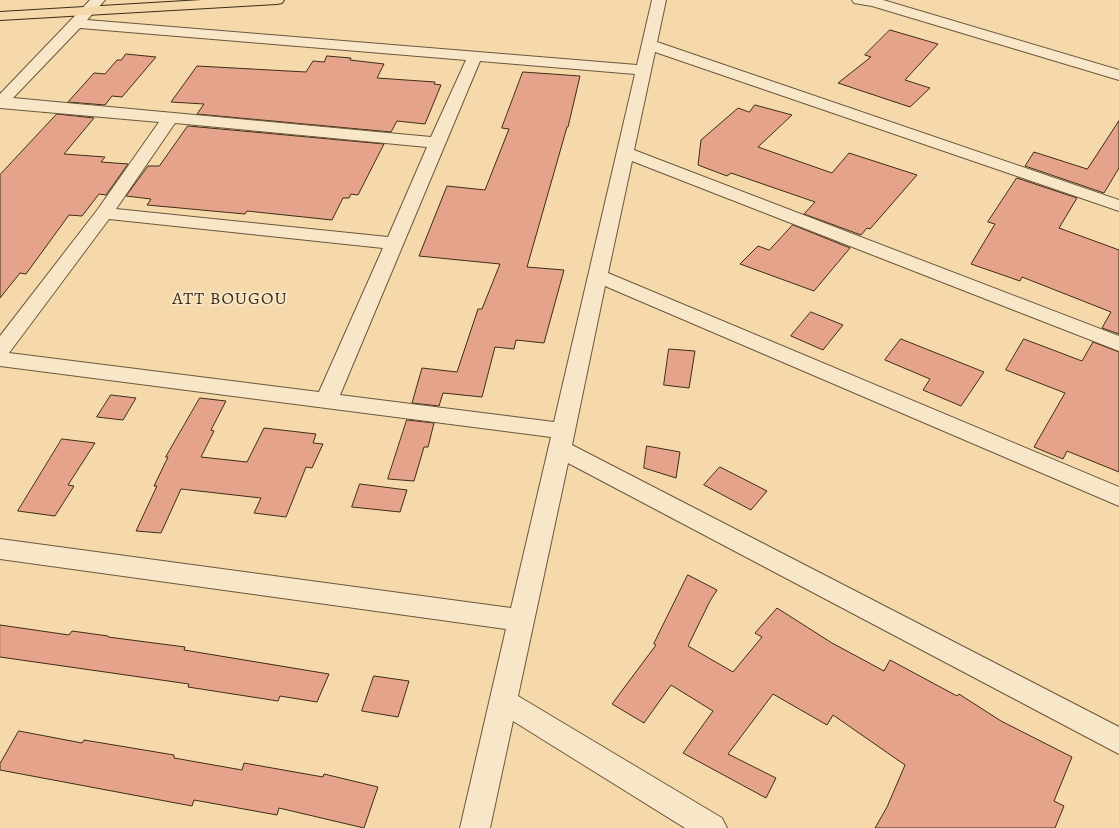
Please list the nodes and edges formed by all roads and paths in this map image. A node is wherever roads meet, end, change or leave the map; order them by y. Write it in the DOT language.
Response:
graph roads {
  1 [pos="277,0"];
  2 [pos="659,0"];
  3 [pos="859,0"];
  4 [pos="94,5"];
  5 [pos="0,16"];
  6 [pos="75,23"];
  7 [pos="648,44"];
  8 [pos="475,56"];
  9 [pos="642,70"];
  10 [pos="1119,75"];
  11 [pos="0,103"];
  12 [pos="170,118"];
  13 [pos="438,143"];
  14 [pos="624,152"];
  15 [pos="1119,206"];
  16 [pos="104,213"];
  17 [pos="394,244"];
  18 [pos="597,275"];
  19 [pos="1119,344"];
  20 [pos="0,350"];
  21 [pos="0,359"];
  22 [pos="326,401"];
  23 [pos="561,440"];
  24 [pos="1119,497"];
  25 [pos="0,549"];
  26 [pos="521,620"];
  27 [pos="503,701"];
  28 [pos="1119,741"];
  29 [pos="475,828"];
  30 [pos="712,828"];
  1 -- 4 [label="main road"];
  2 -- 7 [label="street"];
  3 -- 10 [label="street"];
  4 -- 5 [label="main road"];
  4 -- 6 [label="street"];
  6 -- 8 [label="street"];
  6 -- 11 [label="street"];
  7 -- 9 [label="street"];
  7 -- 15 [label="street"];
  8 -- 9 [label="street"];
  8 -- 13 [label="street"];
  9 -- 14 [label="street"];
  11 -- 12 [label="street"];
  12 -- 13 [label="street"];
  12 -- 16 [label="street"];
  13 -- 17 [label="street"];
  14 -- 18 [label="street"];
  14 -- 19 [label="street"];
  16 -- 17 [label="street"];
  16 -- 20 [label="street"];
  17 -- 22 [label="street"];
  18 -- 23 [label="street"];
  18 -- 24 [label="street"];
  21 -- 22 [label="street"];
  22 -- 23 [label="street"];
  23 -- 26 [label="street"];
  23 -- 28 [label="street"];
  25 -- 26 [label="street"];
  26 -- 27 [label="street"];
  27 -- 29 [label="street"];
  27 -- 30 [label="street"];
}
